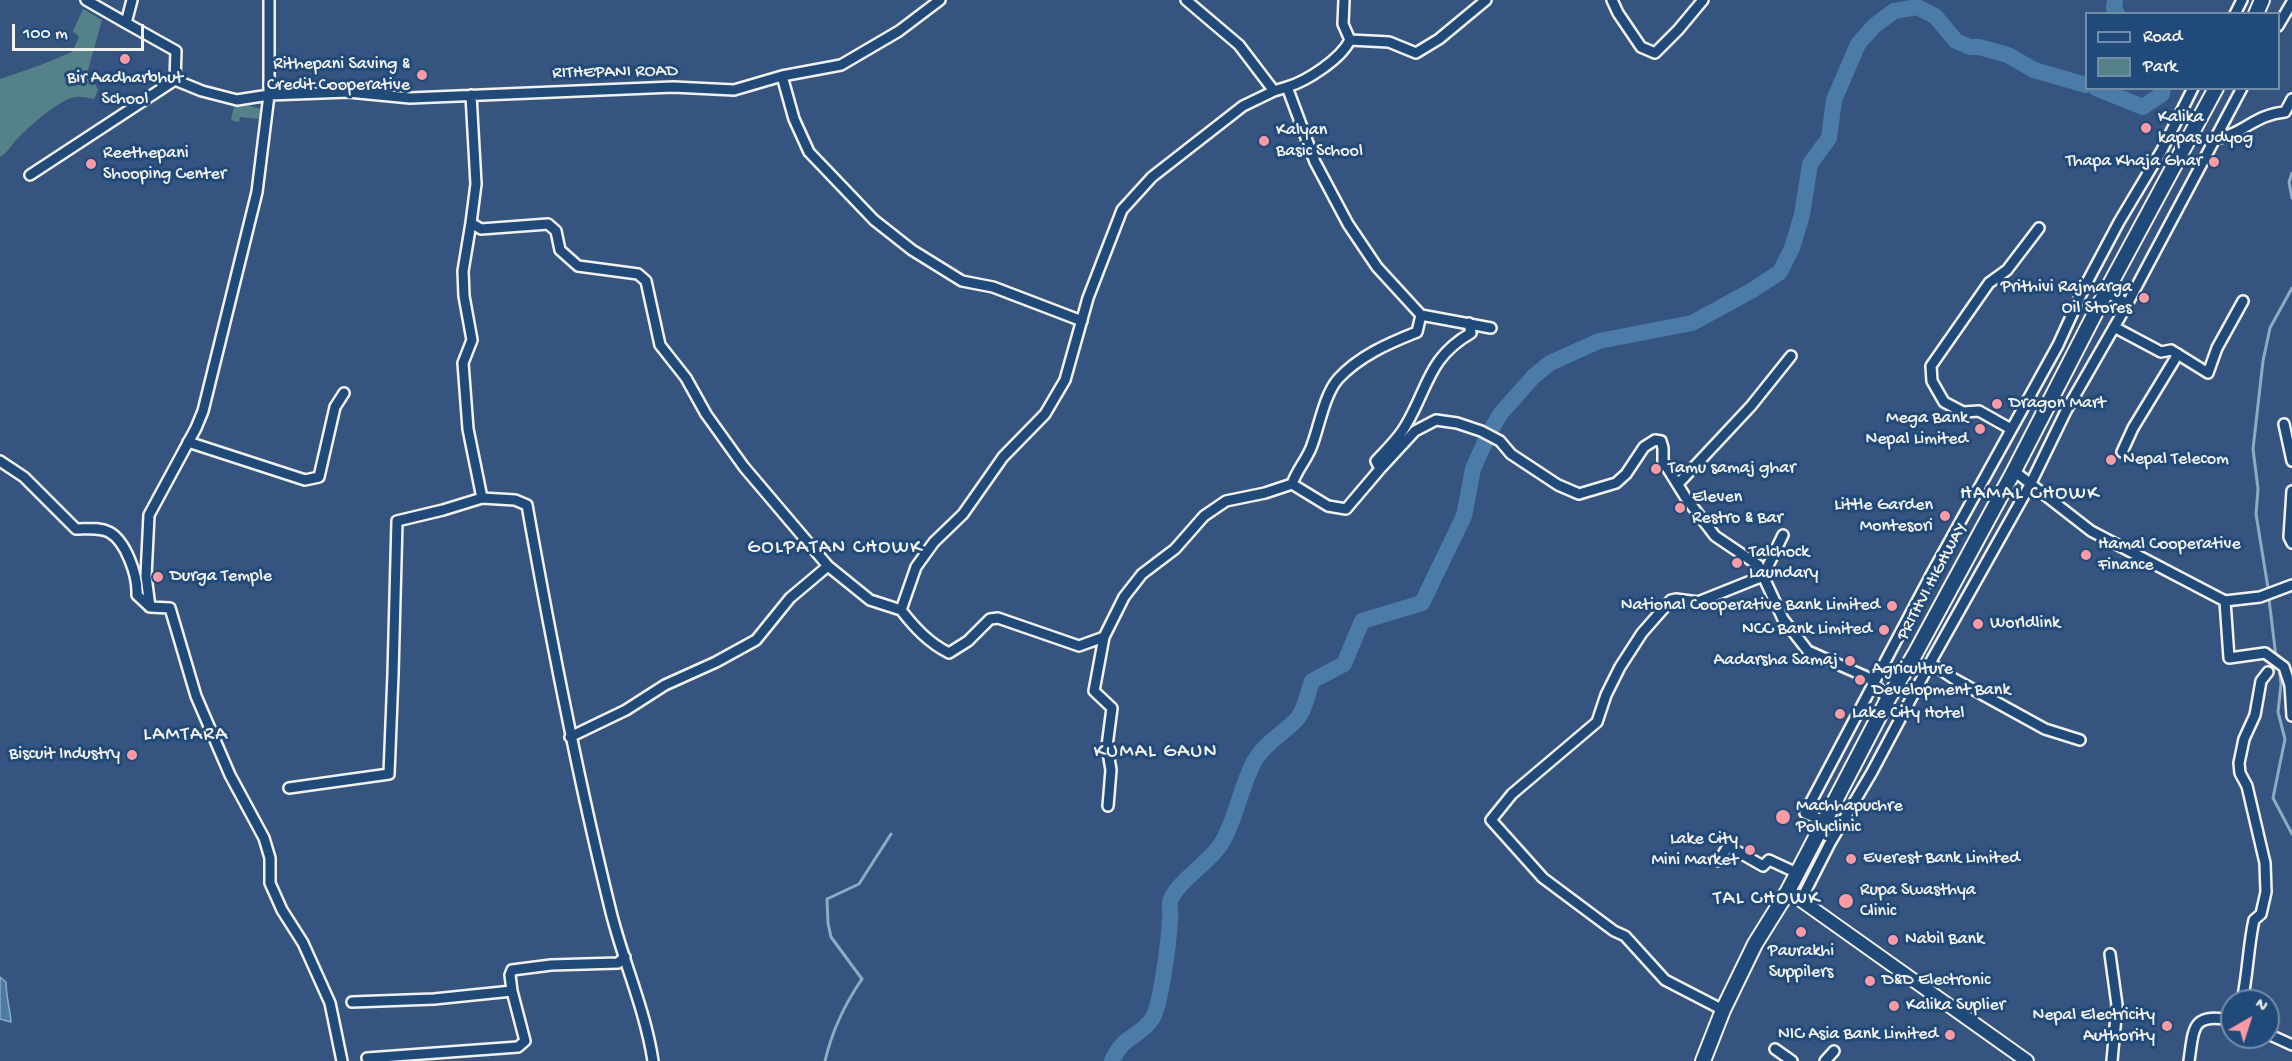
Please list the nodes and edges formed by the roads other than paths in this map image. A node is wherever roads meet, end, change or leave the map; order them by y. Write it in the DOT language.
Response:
graph roads {
  1 [pos="86,0"];
  2 [pos="132,0"];
  3 [pos="269,0"];
  4 [pos="940,0"];
  5 [pos="1186,0"];
  6 [pos="1344,0"];
  7 [pos="1486,0"];
  8 [pos="1612,0"];
  9 [pos="1702,0"];
  10 [pos="2292,3"];
  11 [pos="126,23"];
  12 [pos="2280,23"];
  13 [pos="1350,40"];
  14 [pos="782,76"];
  15 [pos="175,80"];
  16 [pos="1287,87"];
  17 [pos="2192,90"];
  18 [pos="2215,90"];
  19 [pos="2241,90"];
  20 [pos="1274,91"];
  21 [pos="269,95"];
  22 [pos="471,95"];
  23 [pos="2292,99"];
  24 [pos="2214,139"];
  25 [pos="30,176"];
  26 [pos="471,223"];
  27 [pos="2039,228"];
  28 [pos="2106,292"];
  29 [pos="2243,301"];
  30 [pos="2126,303"];
  31 [pos="1421,315"];
  32 [pos="1082,321"];
  33 [pos="1469,323"];
  34 [pos="2114,327"];
  35 [pos="1491,328"];
  36 [pos="2178,354"];
  37 [pos="1791,356"];
  38 [pos="344,393"];
  39 [pos="2284,424"];
  40 [pos="2011,429"];
  41 [pos="188,442"];
  42 [pos="2122,452"];
  43 [pos="0,461"];
  44 [pos="2292,461"];
  45 [pos="1380,469"];
  46 [pos="2014,471"];
  47 [pos="2031,483"];
  48 [pos="1292,484"];
  49 [pos="1678,484"];
  50 [pos="2292,491"];
  51 [pos="482,498"];
  52 [pos="1783,535"];
  53 [pos="2292,543"];
  54 [pos="828,566"];
  55 [pos="1763,576"];
  56 [pos="2292,585"];
  57 [pos="2225,601"];
  58 [pos="150,607"];
  59 [pos="901,610"];
  60 [pos="1104,637"];
  61 [pos="1930,663"];
  62 [pos="2268,672"];
  63 [pos="1873,683"];
  64 [pos="1888,699"];
  65 [pos="2292,716"];
  66 [pos="570,737"];
  67 [pos="2080,740"];
  68 [pos="289,788"];
  69 [pos="1108,806"];
  70 [pos="1824,821"];
  71 [pos="1719,861"];
  72 [pos="1797,873"];
  73 [pos="1788,891"];
  74 [pos="1801,900"];
  75 [pos="2110,954"];
  76 [pos="625,957"];
  77 [pos="2244,989"];
  78 [pos="512,991"];
  79 [pos="352,1002"];
  80 [pos="1723,1010"];
  81 [pos="2220,1018"];
  82 [pos="1775,1049"];
  83 [pos="1834,1051"];
  84 [pos="367,1058"];
  85 [pos="1704,1060"];
  86 [pos="342,1061"];
  87 [pos="653,1061"];
  88 [pos="1792,1061"];
  89 [pos="1825,1061"];
  90 [pos="2027,1061"];
  91 [pos="2112,1061"];
  92 [pos="2189,1061"];
  1 -- 11 [label="street"];
  2 -- 11 [label="street"];
  3 -- 21 [label="street"];
  4 -- 14 [label="street, RITHEPANI ROAD"];
  5 -- 20 [label="street"];
  6 -- 13 [label="street"];
  7 -- 13 [label="street"];
  8 -- 9 [label="street"];
  10 -- 12 [label="street"];
  11 -- 15 [label="street"];
  13 -- 16 [label="street"];
  14 -- 22 [label="street, RITHEPANI ROAD"];
  14 -- 32 [label="street"];
  15 -- 21 [label="street, RITHEPANI ROAD"];
  15 -- 25 [label="street"];
  16 -- 20 [label="street"];
  16 -- 31 [label="street"];
  17 -- 40 [label="street"];
  18 -- 28 [label="highway, PRITHVI HIGHWAY"];
  19 -- 24 [label="street"];
  20 -- 32 [label="street"];
  21 -- 22 [label="street, RITHEPANI ROAD"];
  21 -- 41 [label="street"];
  22 -- 26 [label="street"];
  23 -- 24 [label="street"];
  24 -- 30 [label="street"];
  26 -- 51 [label="street"];
  26 -- 54 [label="street"];
  27 -- 40 [label="street"];
  28 -- 30 [label="street"];
  28 -- 46 [label="highway, PRITHVI HIGHWAY"];
  29 -- 36 [label="street"];
  30 -- 34 [label="street"];
  31 -- 33 [label="street"];
  31 -- 48 [label="street"];
  32 -- 59 [label="street"];
  33 -- 35 [label="street"];
  33 -- 45 [label="street"];
  34 -- 36 [label="street"];
  34 -- 47 [label="street"];
  36 -- 42 [label="street"];
  37 -- 49 [label="street"];
  38 -- 41 [label="street"];
  39 -- 44 [label="street"];
  40 -- 63 [label="street"];
  41 -- 58 [label="street"];
  43 -- 58 [label="street"];
  45 -- 48 [label="street"];
  45 -- 49 [label="street"];
  46 -- 47 [label="street"];
  46 -- 64 [label="highway, PRITHVI HIGHWAY"];
  47 -- 57 [label="street"];
  47 -- 61 [label="street"];
  48 -- 60 [label="street"];
  49 -- 55 [label="street"];
  50 -- 53 [label="street"];
  51 -- 66 [label="street"];
  51 -- 68 [label="street"];
  52 -- 55 [label="street"];
  54 -- 59 [label="street"];
  54 -- 66 [label="street"];
  55 -- 63 [label="street"];
  55 -- 80 [label="street"];
  56 -- 57 [label="street"];
  57 -- 65 [label="street"];
  58 -- 86 [label="street"];
  59 -- 60 [label="street"];
  60 -- 69 [label="street"];
  61 -- 67 [label="street"];
  61 -- 74 [label="street"];
  62 -- 77 [label="street"];
  63 -- 64 [label="street"];
  63 -- 70 [label="street"];
  64 -- 70 [label="highway, PRITHVI HIGHWAY"];
  66 -- 76 [label="street"];
  70 -- 72 [label="highway, PRITHVI HIGHWAY"];
  71 -- 72 [label="street"];
  72 -- 73 [label="highway, PRITHVI HIGHWAY"];
  73 -- 74 [label="main road"];
  73 -- 80 [label="highway, PRITHVI HIGHWAY"];
  74 -- 90 [label="main road"];
  75 -- 91 [label="street"];
  76 -- 78 [label="street"];
  76 -- 87 [label="street"];
  78 -- 79 [label="street"];
  78 -- 84 [label="street"];
  80 -- 85 [label="highway, PRITHVI HIGHWAY"];
  81 -- 92 [label="street"];
  82 -- 88 [label="street"];
  83 -- 89 [label="street"];
}
